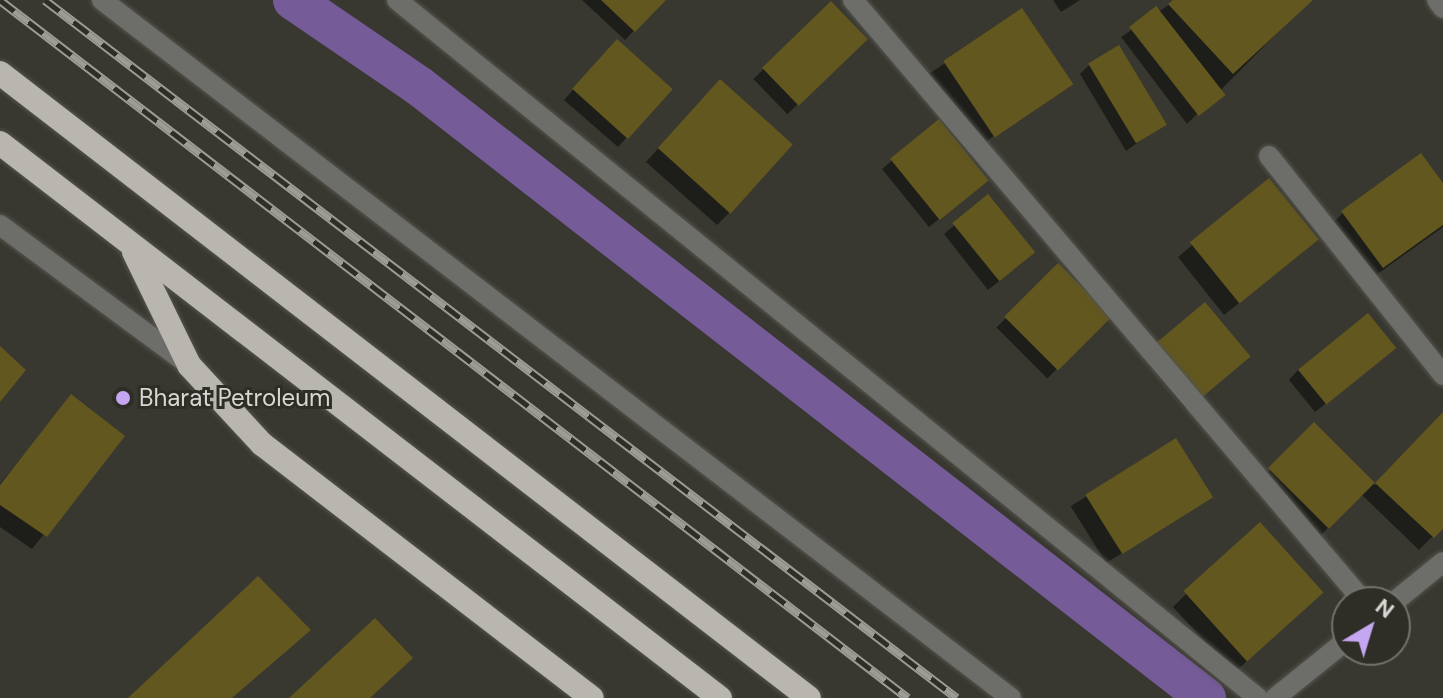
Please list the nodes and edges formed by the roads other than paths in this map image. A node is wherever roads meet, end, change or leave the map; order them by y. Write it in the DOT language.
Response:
graph roads {
  1 [pos="102,0"];
  2 [pos="397,0"];
  3 [pos="853,0"];
  4 [pos="1437,0"];
  5 [pos="1443,8"];
  6 [pos="0,73"];
  7 [pos="0,143"];
  8 [pos="1269,156"];
  9 [pos="0,225"];
  10 [pos="131,245"];
  11 [pos="189,365"];
  12 [pos="1443,375"];
  13 [pos="1443,562"];
  14 [pos="1350,586"];
  15 [pos="1411,588"];
  16 [pos="1331,653"];
  17 [pos="592,698"];
  18 [pos="720,698"];
  19 [pos="809,698"];
  20 [pos="1011,698"];
  21 [pos="1258,698"];
  22 [pos="1275,698"];
  1 -- 20 [label="street"];
  2 -- 21 [label="street"];
  3 -- 14 [label="street"];
  4 -- 5 [label="street"];
  6 -- 19 [label="highway"];
  7 -- 10 [label="highway"];
  8 -- 12 [label="street"];
  9 -- 11 [label="street"];
  10 -- 11 [label="highway"];
  10 -- 18 [label="highway"];
  11 -- 17 [label="highway"];
  13 -- 15 [label="street"];
  16 -- 22 [label="street"];
}
